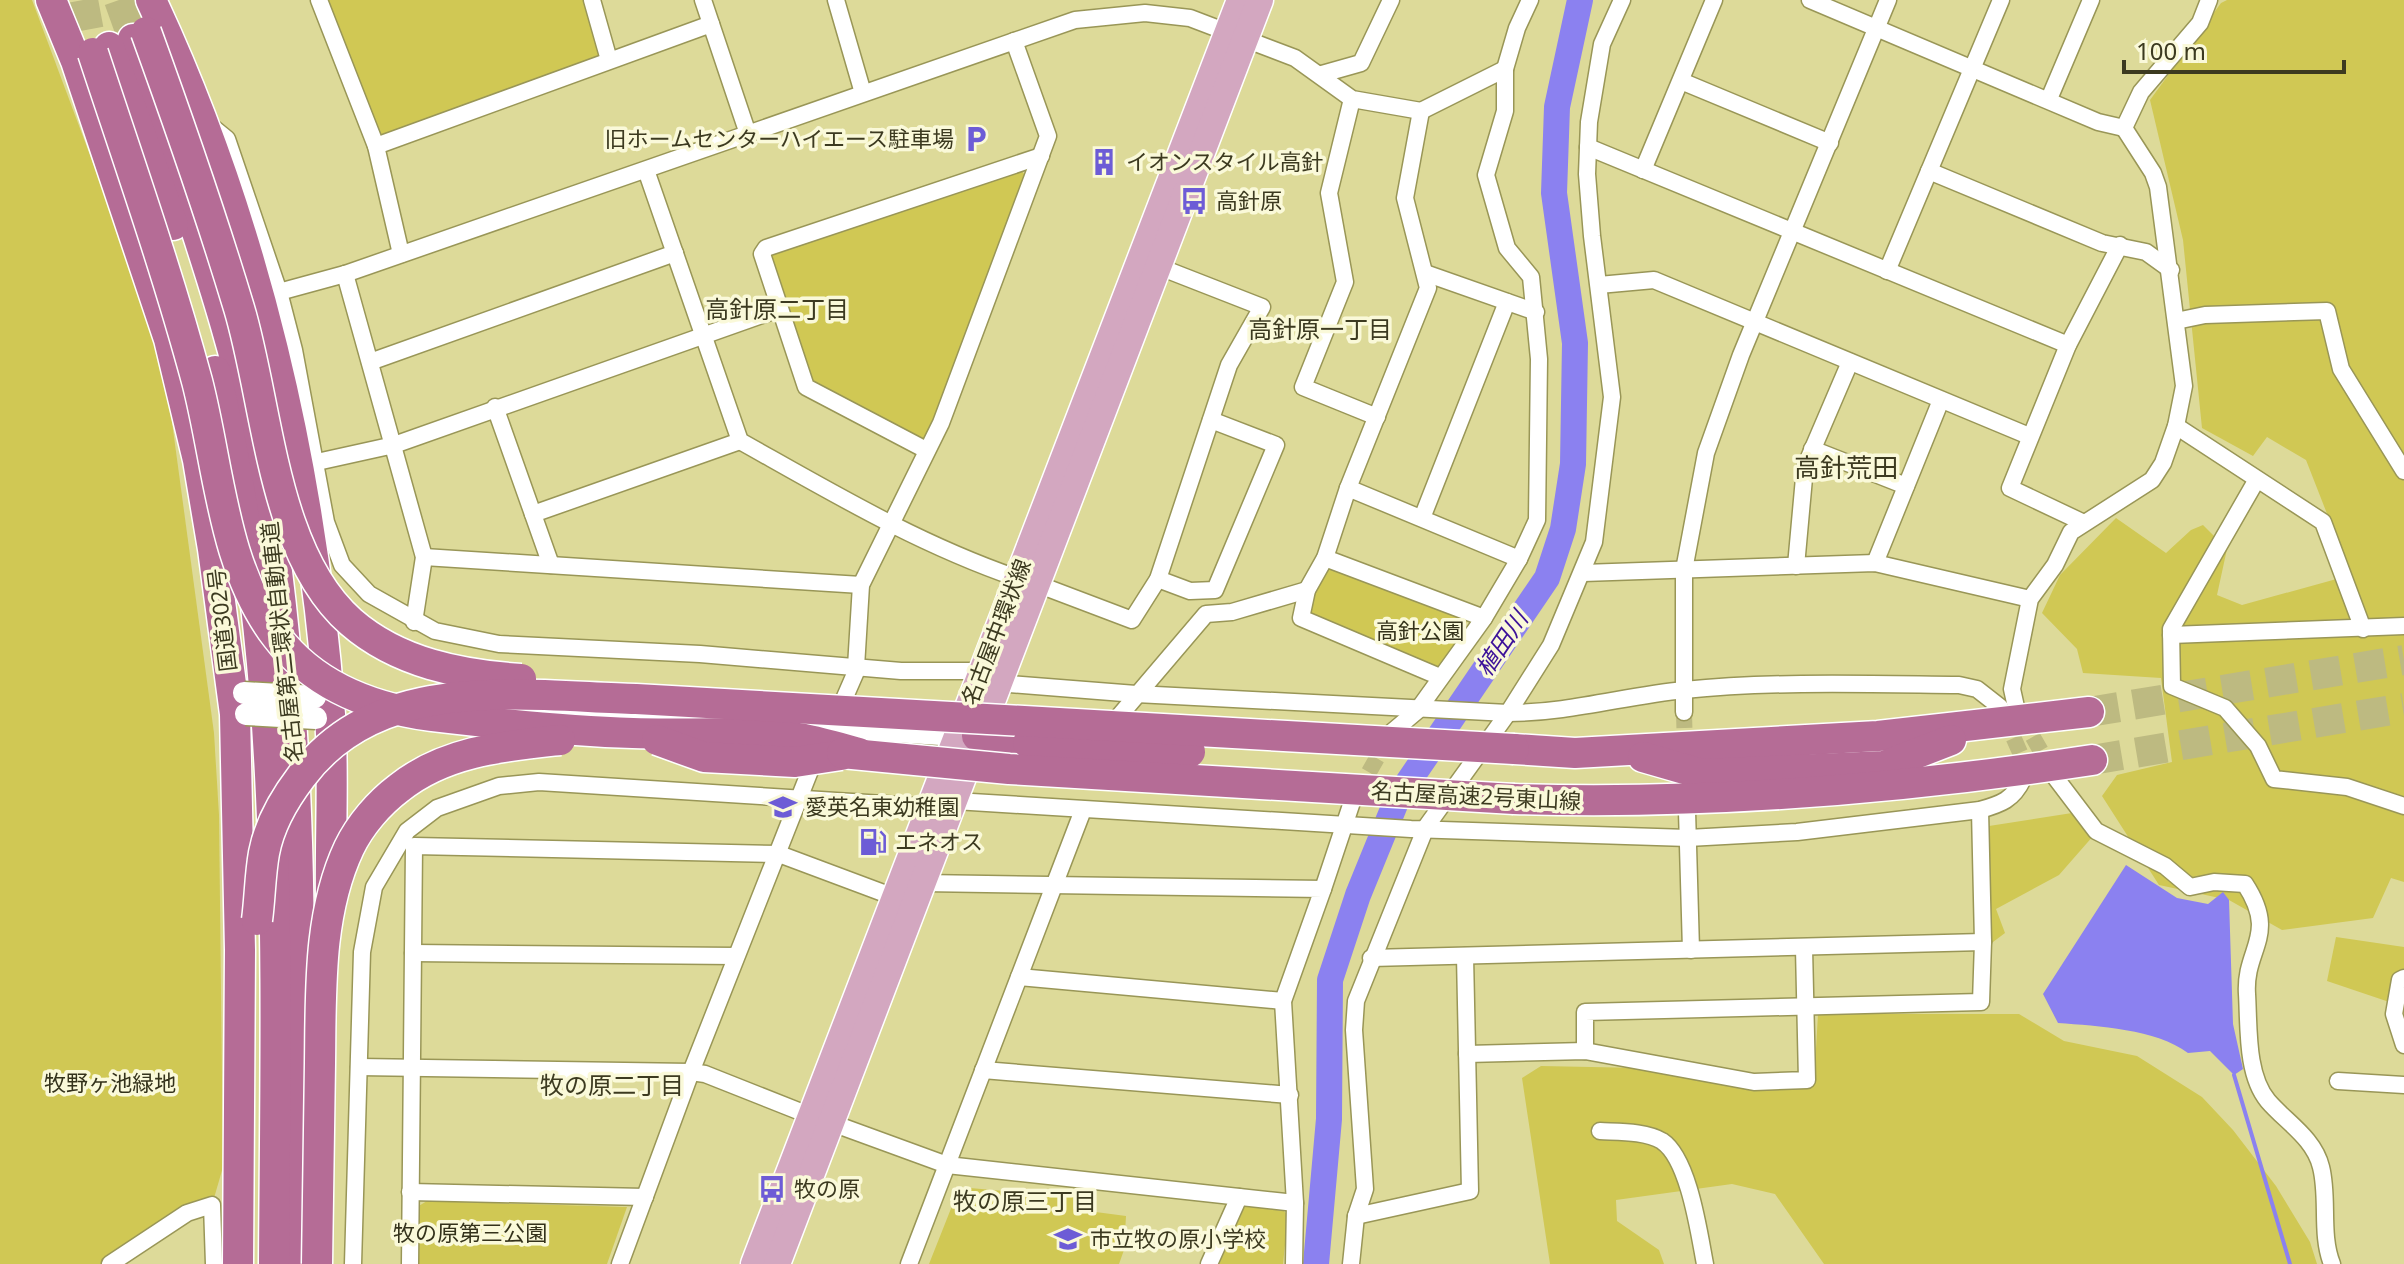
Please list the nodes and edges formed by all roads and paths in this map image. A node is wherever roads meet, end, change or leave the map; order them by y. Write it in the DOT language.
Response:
graph roads {
  1 [pos="51,0"];
  2 [pos="151,0"];
  3 [pos="319,0"];
  4 [pos="592,0"];
  5 [pos="703,0"];
  6 [pos="836,0"];
  7 [pos="1240,0"];
  8 [pos="1260,0"];
  9 [pos="1391,0"];
  10 [pos="1530,0"];
  11 [pos="1622,0"];
  12 [pos="1714,0"];
  13 [pos="1810,0"];
  14 [pos="1888,0"];
  15 [pos="2001,0"];
  16 [pos="2091,0"];
  17 [pos="2209,0"];
  18 [pos="1125,7"];
  19 [pos="711,24"];
  20 [pos="1878,26"];
  21 [pos="1237,34"];
  22 [pos="1014,41"];
  23 [pos="120,43"];
  24 [pos="609,60"];
  25 [pos="1972,68"];
  26 [pos="1505,69"];
  27 [pos="1322,74"];
  28 [pos="1681,81"];
  29 [pos="863,93"];
  30 [pos="1352,99"];
  31 [pos="2049,99"];
  32 [pos="1421,111"];
  33 [pos="199,117"];
  34 [pos="2124,128"];
  35 [pos="748,134"];
  36 [pos="1830,143"];
  37 [pos="376,146"];
  38 [pos="1588,147"];
  39 [pos="1041,156"];
  40 [pos="646,170"];
  41 [pos="1643,170"];
  42 [pos="1929,171"];
  43 [pos="1794,232"];
  44 [pos="2120,245"];
  45 [pos="675,253"];
  46 [pos="401,254"];
  47 [pos="1157,266"];
  48 [pos="2171,270"];
  49 [pos="1887,271"];
  50 [pos="1425,273"];
  51 [pos="345,274"];
  52 [pos="1599,285"];
  53 [pos="279,292"];
  54 [pos="1507,302"];
  55 [pos="779,309"];
  56 [pos="1536,312"];
  57 [pos="2176,321"];
  58 [pos="1757,323"];
  59 [pos="703,336"];
  60 [pos="2068,345"];
  61 [pos="370,362"];
  62 [pos="1850,362"];
  63 [pos="1941,400"];
  64 [pos="495,407"];
  65 [pos="1377,417"];
  66 [pos="1211,420"];
  67 [pos="2176,426"];
  68 [pos="2029,436"];
  69 [pos="740,441"];
  70 [pos="394,445"];
  71 [pos="1812,449"];
  72 [pos="926,450"];
  73 [pos="317,462"];
  74 [pos="2404,471"];
  75 [pos="2256,481"];
  76 [pos="1906,486"];
  77 [pos="1348,488"];
  78 [pos="533,514"];
  79 [pos="1422,518"];
  80 [pos="2084,523"];
  81 [pos="889,525"];
  82 [pos="424,557"];
  83 [pos="1325,558"];
  84 [pos="1519,559"];
  85 [pos="1875,563"];
  86 [pos="551,565"];
  87 [pos="1796,566"];
  88 [pos="1684,570"];
  89 [pos="1583,573"];
  90 [pos="1158,579"];
  91 [pos="1027,581"];
  92 [pos="861,585"];
  93 [pos="1307,590"];
  94 [pos="2030,599"];
  95 [pos="1484,618"];
  96 [pos="414,622"];
  97 [pos="2404,626"];
  98 [pos="2363,629"];
  99 [pos="2171,635"];
  100 [pos="857,667"];
  101 [pos="988,677"];
  102 [pos="1440,677"];
  103 [pos="1684,690"];
  104 [pos="1136,694"];
  105 [pos="239,704"];
  106 [pos="322,708"];
  107 [pos="1424,711"];
  108 [pos="2000,711"];
  109 [pos="864,712"];
  110 [pos="1684,712"];
  111 [pos="2089,712"];
  112 [pos="1508,713"];
  113 [pos="623,732"];
  114 [pos="1392,732"];
  115 [pos="826,736"];
  116 [pos="1096,739"];
  117 [pos="964,743"];
  118 [pos="2092,760"];
  119 [pos="1514,776"];
  120 [pos="2055,777"];
  121 [pos="2023,779"];
  122 [pos="799,798"];
  123 [pos="1352,802"];
  124 [pos="943,804"];
  125 [pos="1683,806"];
  126 [pos="2404,806"];
  127 [pos="1083,810"];
  128 [pos="1980,810"];
  129 [pos="1352,824"];
  130 [pos="1418,828"];
  131 [pos="1688,838"];
  132 [pos="409,840"];
  133 [pos="779,854"];
  134 [pos="923,883"];
  135 [pos="1054,884"];
  136 [pos="1323,889"];
  137 [pos="894,897"];
  138 [pos="1983,942"];
  139 [pos="1804,948"];
  140 [pos="1691,950"];
  141 [pos="413,953"];
  142 [pos="736,956"];
  143 [pos="1465,956"];
  144 [pos="1371,958"];
  145 [pos="1019,977"];
  146 [pos="2404,978"];
  147 [pos="1283,1001"];
  148 [pos="1805,1006"];
  149 [pos="2402,1038"];
  150 [pos="1585,1051"];
  151 [pos="1467,1054"];
  152 [pos="359,1067"];
  153 [pos="411,1068"];
  154 [pos="983,1070"];
  155 [pos="691,1072"];
  156 [pos="2338,1081"];
  157 [pos="2404,1085"];
  158 [pos="1290,1095"];
  159 [pos="821,1120"];
  160 [pos="1600,1131"];
  161 [pos="947,1165"];
  162 [pos="410,1192"];
  163 [pos="645,1197"];
  164 [pos="1239,1197"];
  165 [pos="1295,1203"];
  166 [pos="1356,1216"];
  167 [pos="110,1264"];
  168 [pos="214,1264"];
  169 [pos="238,1264"];
  170 [pos="252,1264"];
  171 [pos="274,1264"];
  172 [pos="295,1264"];
  173 [pos="317,1264"];
  174 [pos="330,1264"];
  175 [pos="353,1264"];
  176 [pos="410,1264"];
  177 [pos="620,1264"];
  178 [pos="754,1264"];
  179 [pos="777,1264"];
  180 [pos="909,1264"];
  181 [pos="1209,1264"];
  182 [pos="1294,1264"];
  183 [pos="1351,1264"];
  184 [pos="1705,1264"];
  185 [pos="2332,1264"];
  1 -- 105 [label="highway, 国道302号"];
  2 -- 33 [label="highway"];
  3 -- 37 [label="street"];
  4 -- 24 [label="street"];
  5 -- 19 [label="street"];
  6 -- 29 [label="street"];
  7 -- 21 [label="main road, 名古屋中環状線"];
  8 -- 21 [label="main road, 名古屋中環状線"];
  9 -- 27 [label="street"];
  10 -- 26 [label="street"];
  11 -- 38 [label="street"];
  12 -- 28 [label="street"];
  13 -- 20 [label="street"];
  14 -- 20 [label="street"];
  15 -- 25 [label="street"];
  16 -- 31 [label="street"];
  17 -- 34 [label="street"];
  18 -- 21 [label="street"];
  18 -- 22 [label="street"];
  19 -- 24 [label="street"];
  19 -- 35 [label="street"];
  20 -- 25 [label="street"];
  20 -- 36 [label="street"];
  21 -- 27 [label="street"];
  21 -- 47 [label="main road, 名古屋中環状線"];
  21 -- 91 [label="main road, 名古屋中環状線"];
  22 -- 29 [label="street"];
  22 -- 39 [label="street"];
  23 -- 109 [label="highway, bridge"];
  23 -- 113 [label="highway, bridge"];
  23 -- 171 [label="highway, 名古屋第二環状自動車道"];
  23 -- 172 [label="highway, 名古屋第二環状自動車道"];
  24 -- 37 [label="street"];
  25 -- 31 [label="street"];
  25 -- 42 [label="street"];
  26 -- 32 [label="street"];
  26 -- 56 [label="street"];
  27 -- 30 [label="street"];
  28 -- 36 [label="street"];
  28 -- 41 [label="street"];
  29 -- 35 [label="street"];
  30 -- 32 [label="street"];
  30 -- 65 [label="street"];
  31 -- 34 [label="street"];
  32 -- 50 [label="street"];
  33 -- 53 [label="street"];
  33 -- 106 [label="highway"];
  34 -- 48 [label="street"];
  35 -- 40 [label="street"];
  36 -- 43 [label="street"];
  37 -- 46 [label="street"];
  38 -- 41 [label="street"];
  38 -- 52 [label="street"];
  39 -- 55 [label="street"];
  39 -- 72 [label="street"];
  40 -- 45 [label="street"];
  40 -- 46 [label="street"];
  41 -- 43 [label="street"];
  42 -- 44 [label="street"];
  42 -- 49 [label="street"];
  43 -- 49 [label="street"];
  43 -- 58 [label="street"];
  44 -- 48 [label="street"];
  44 -- 60 [label="street"];
  45 -- 59 [label="street"];
  45 -- 61 [label="street"];
  46 -- 51 [label="street"];
  47 -- 66 [label="street"];
  47 -- 91 [label="main road, 名古屋中環状線"];
  48 -- 57 [label="street"];
  49 -- 60 [label="street"];
  50 -- 54 [label="street"];
  50 -- 65 [label="street"];
  51 -- 53 [label="street"];
  51 -- 61 [label="street"];
  52 -- 58 [label="street"];
  52 -- 89 [label="street"];
  53 -- 73 [label="street"];
  54 -- 56 [label="street"];
  54 -- 79 [label="street"];
  55 -- 59 [label="street"];
  55 -- 72 [label="street"];
  56 -- 84 [label="street"];
  57 -- 67 [label="street"];
  57 -- 74 [label="street"];
  58 -- 62 [label="street"];
  58 -- 88 [label="street"];
  59 -- 64 [label="street"];
  59 -- 69 [label="street"];
  60 -- 68 [label="street"];
  61 -- 70 [label="street"];
  62 -- 63 [label="street"];
  62 -- 71 [label="street"];
  63 -- 68 [label="street"];
  63 -- 76 [label="street"];
  64 -- 70 [label="street"];
  64 -- 78 [label="street"];
  65 -- 77 [label="street"];
  66 -- 90 [label="street"];
  66 -- 90 [label="street"];
  67 -- 75 [label="street"];
  67 -- 80 [label="street"];
  68 -- 80 [label="street"];
  69 -- 78 [label="street"];
  69 -- 81 [label="street"];
  70 -- 73 [label="street"];
  70 -- 82 [label="street"];
  71 -- 76 [label="street"];
  71 -- 87 [label="street"];
  72 -- 81 [label="street"];
  73 -- 96 [label="street"];
  75 -- 98 [label="street"];
  75 -- 99 [label="street"];
  76 -- 85 [label="street"];
  77 -- 79 [label="street"];
  77 -- 83 [label="street"];
  78 -- 86 [label="street"];
  79 -- 84 [label="street"];
  80 -- 94 [label="street"];
  81 -- 91 [label="street"];
  81 -- 92 [label="street"];
  82 -- 86 [label="street"];
  82 -- 96 [label="street"];
  83 -- 93 [label="street"];
  83 -- 95 [label="street"];
  84 -- 95 [label="street"];
  85 -- 87 [label="street"];
  85 -- 94 [label="street"];
  86 -- 92 [label="street"];
  87 -- 88 [label="street"];
  88 -- 89 [label="street"];
  88 -- 103 [label="street"];
  89 -- 112 [label="street"];
  90 -- 91 [label="street"];
  91 -- 101 [label="main road, 名古屋中環状線"];
  92 -- 100 [label="street"];
  93 -- 102 [label="street"];
  93 -- 104 [label="street"];
  94 -- 108 [label="street"];
  95 -- 102 [label="street"];
  96 -- 100 [label="street"];
  97 -- 98 [label="street"];
  98 -- 99 [label="street"];
  99 -- 126 [label="street"];
  100 -- 101 [label="street"];
  100 -- 115 [label="street"];
  101 -- 104 [label="street"];
  101 -- 117 [label="main road, 名古屋中環状線"];
  102 -- 107 [label="street"];
  103 -- 108 [label="street"];
  103 -- 110 [label="street"];
  103 -- 112 [label="street"];
  104 -- 107 [label="street"];
  104 -- 116 [label="street"];
  105 -- 106 [label="street, bridge"];
  105 -- 169 [label="highway, 国道302号"];
  106 -- 115 [label="street"];
  106 -- 174 [label="highway"];
  107 -- 112 [label="street"];
  107 -- 114 [label="street"];
  108 -- 111 [label="highway"];
  108 -- 119 [label="highway, 名古屋高速2号東山線"];
  109 -- 119 [label="highway, 名古屋高速2号東山線, bridge"];
  109 -- 170 [label="highway, bridge"];
  112 -- 130 [label="street"];
  113 -- 119 [label="highway, 名古屋高速2号東山線, bridge"];
  113 -- 173 [label="highway, bridge"];
  115 -- 117 [label="street"];
  115 -- 122 [label="street"];
  117 -- 119 [label="highway"];
  117 -- 124 [label="main road, 名古屋中環状線"];
  118 -- 125 [label="highway, 名古屋高速2号東山線"];
  119 -- 125 [label="highway, 名古屋高速2号東山線"];
  120 -- 185 [label="street"];
  121 -- 128 [label="street"];
  122 -- 124 [label="street"];
  122 -- 132 [label="street"];
  122 -- 133 [label="street"];
  123 -- 129 [label="street"];
  124 -- 127 [label="street"];
  124 -- 134 [label="main road, 名古屋中環状線"];
  124 -- 137 [label="main road, 名古屋中環状線"];
  125 -- 131 [label="street"];
  127 -- 129 [label="street"];
  127 -- 135 [label="street"];
  128 -- 131 [label="street"];
  128 -- 138 [label="street"];
  129 -- 130 [label="street"];
  129 -- 136 [label="street"];
  130 -- 131 [label="street"];
  130 -- 144 [label="street"];
  131 -- 140 [label="street"];
  132 -- 133 [label="street"];
  132 -- 141 [label="street"];
  132 -- 152 [label="street"];
  133 -- 137 [label="street"];
  133 -- 142 [label="street"];
  134 -- 135 [label="street"];
  134 -- 159 [label="main road, 名古屋中環状線"];
  135 -- 136 [label="street"];
  135 -- 145 [label="street"];
  136 -- 147 [label="street"];
  137 -- 159 [label="main road, 名古屋中環状線"];
  138 -- 139 [label="street"];
  138 -- 148 [label="street"];
  139 -- 140 [label="street"];
  139 -- 148 [label="street"];
  140 -- 143 [label="street"];
  141 -- 142 [label="street"];
  141 -- 153 [label="street"];
  142 -- 155 [label="street"];
  143 -- 144 [label="street"];
  143 -- 151 [label="street"];
  144 -- 166 [label="street"];
  145 -- 147 [label="street"];
  145 -- 154 [label="street"];
  146 -- 149 [label="street"];
  147 -- 158 [label="street"];
  148 -- 150 [label="street"];
  148 -- 150 [label="street"];
  150 -- 151 [label="street"];
  151 -- 166 [label="street"];
  152 -- 153 [label="street"];
  152 -- 175 [label="street"];
  153 -- 155 [label="street"];
  153 -- 162 [label="street"];
  154 -- 158 [label="street"];
  154 -- 161 [label="street"];
  155 -- 159 [label="street"];
  155 -- 163 [label="street"];
  156 -- 157 [label="street"];
  158 -- 165 [label="street"];
  159 -- 161 [label="street"];
  159 -- 178 [label="main road, 名古屋中環状線"];
  159 -- 179 [label="main road, 名古屋中環状線"];
  160 -- 184 [label="street"];
  161 -- 164 [label="street"];
  161 -- 180 [label="street"];
  162 -- 163 [label="street"];
  162 -- 176 [label="street"];
  163 -- 177 [label="street"];
  164 -- 165 [label="street"];
  164 -- 181 [label="street"];
  165 -- 182 [label="street"];
  166 -- 183 [label="street"];
  167 -- 168 [label="street"];
}
